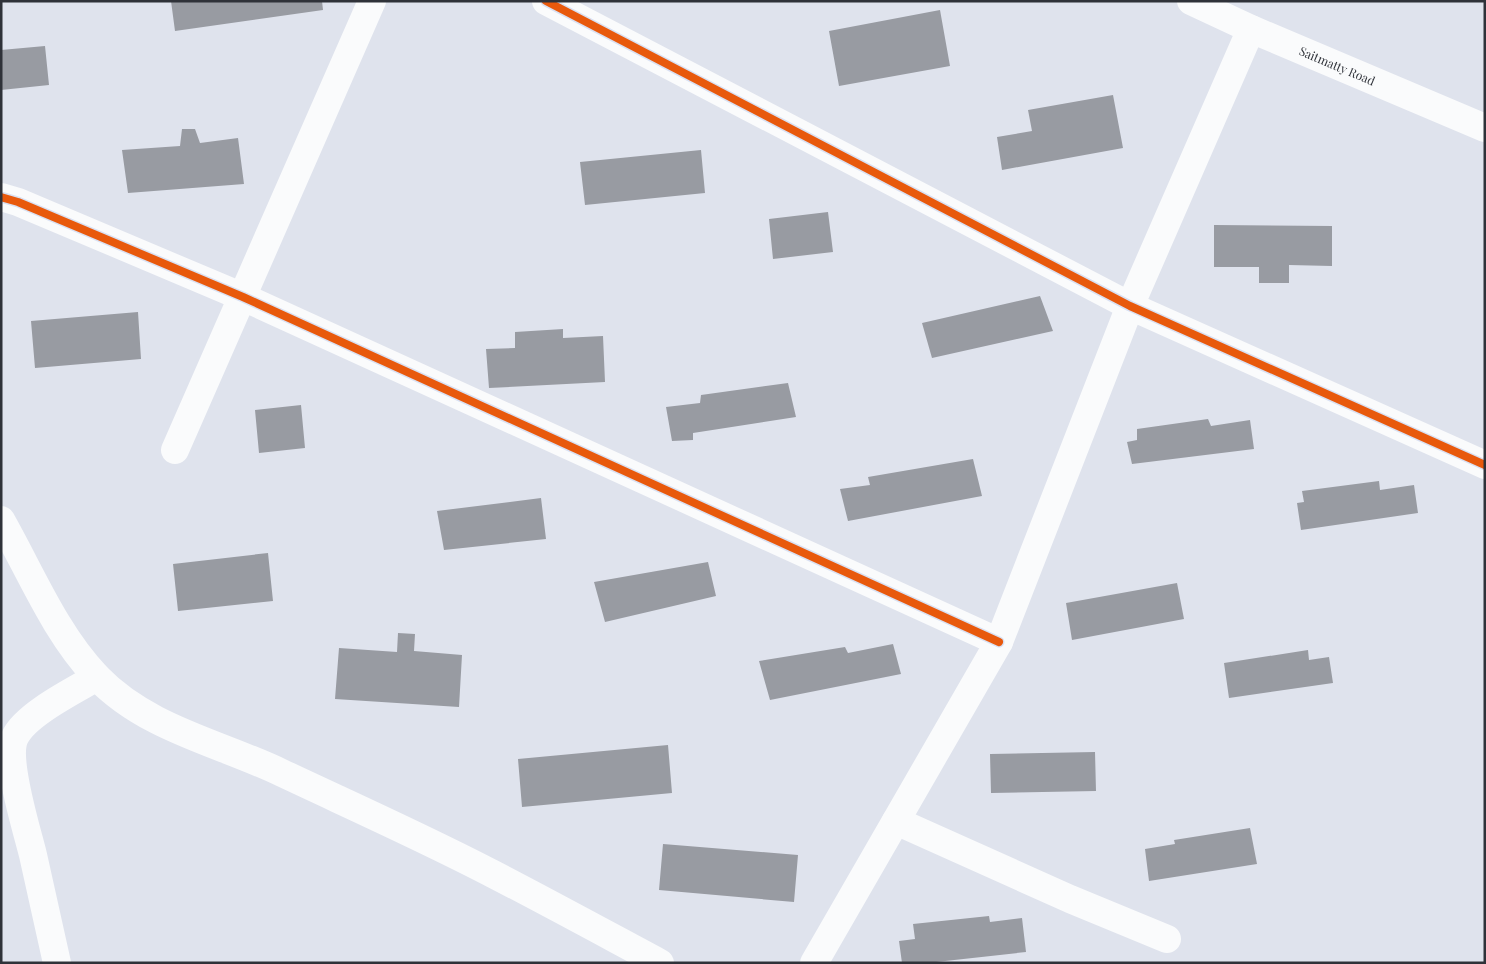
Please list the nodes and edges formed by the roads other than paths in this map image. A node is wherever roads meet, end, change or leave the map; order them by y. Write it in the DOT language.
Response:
graph roads {
  1 [pos="372,1"];
  2 [pos="546,1"];
  3 [pos="1191,1"];
  4 [pos="1252,29"];
  5 [pos="1485,128"];
  6 [pos="1,197"];
  7 [pos="242,297"];
  8 [pos="1130,306"];
  9 [pos="175,450"];
  10 [pos="1485,465"];
  11 [pos="1,520"];
  12 [pos="999,642"];
  13 [pos="98,678"];
  14 [pos="896,821"];
  15 [pos="1167,939"];
  16 [pos="57,963"];
  17 [pos="660,963"];
  18 [pos="814,963"];
  1 -- 7 [label="street"];
  2 -- 8 [label="street"];
  3 -- 4 [label="street, Saitmatty Road"];
  4 -- 5 [label="street, Saitmatty Road"];
  4 -- 8 [label="street"];
  6 -- 7 [label="street"];
  7 -- 9 [label="street"];
  7 -- 12 [label="street"];
  8 -- 10 [label="street"];
  8 -- 12 [label="street"];
  11 -- 13 [label="street"];
  12 -- 14 [label="street"];
  13 -- 16 [label="street"];
  13 -- 17 [label="street"];
  14 -- 15 [label="street"];
  14 -- 18 [label="street"];
}
